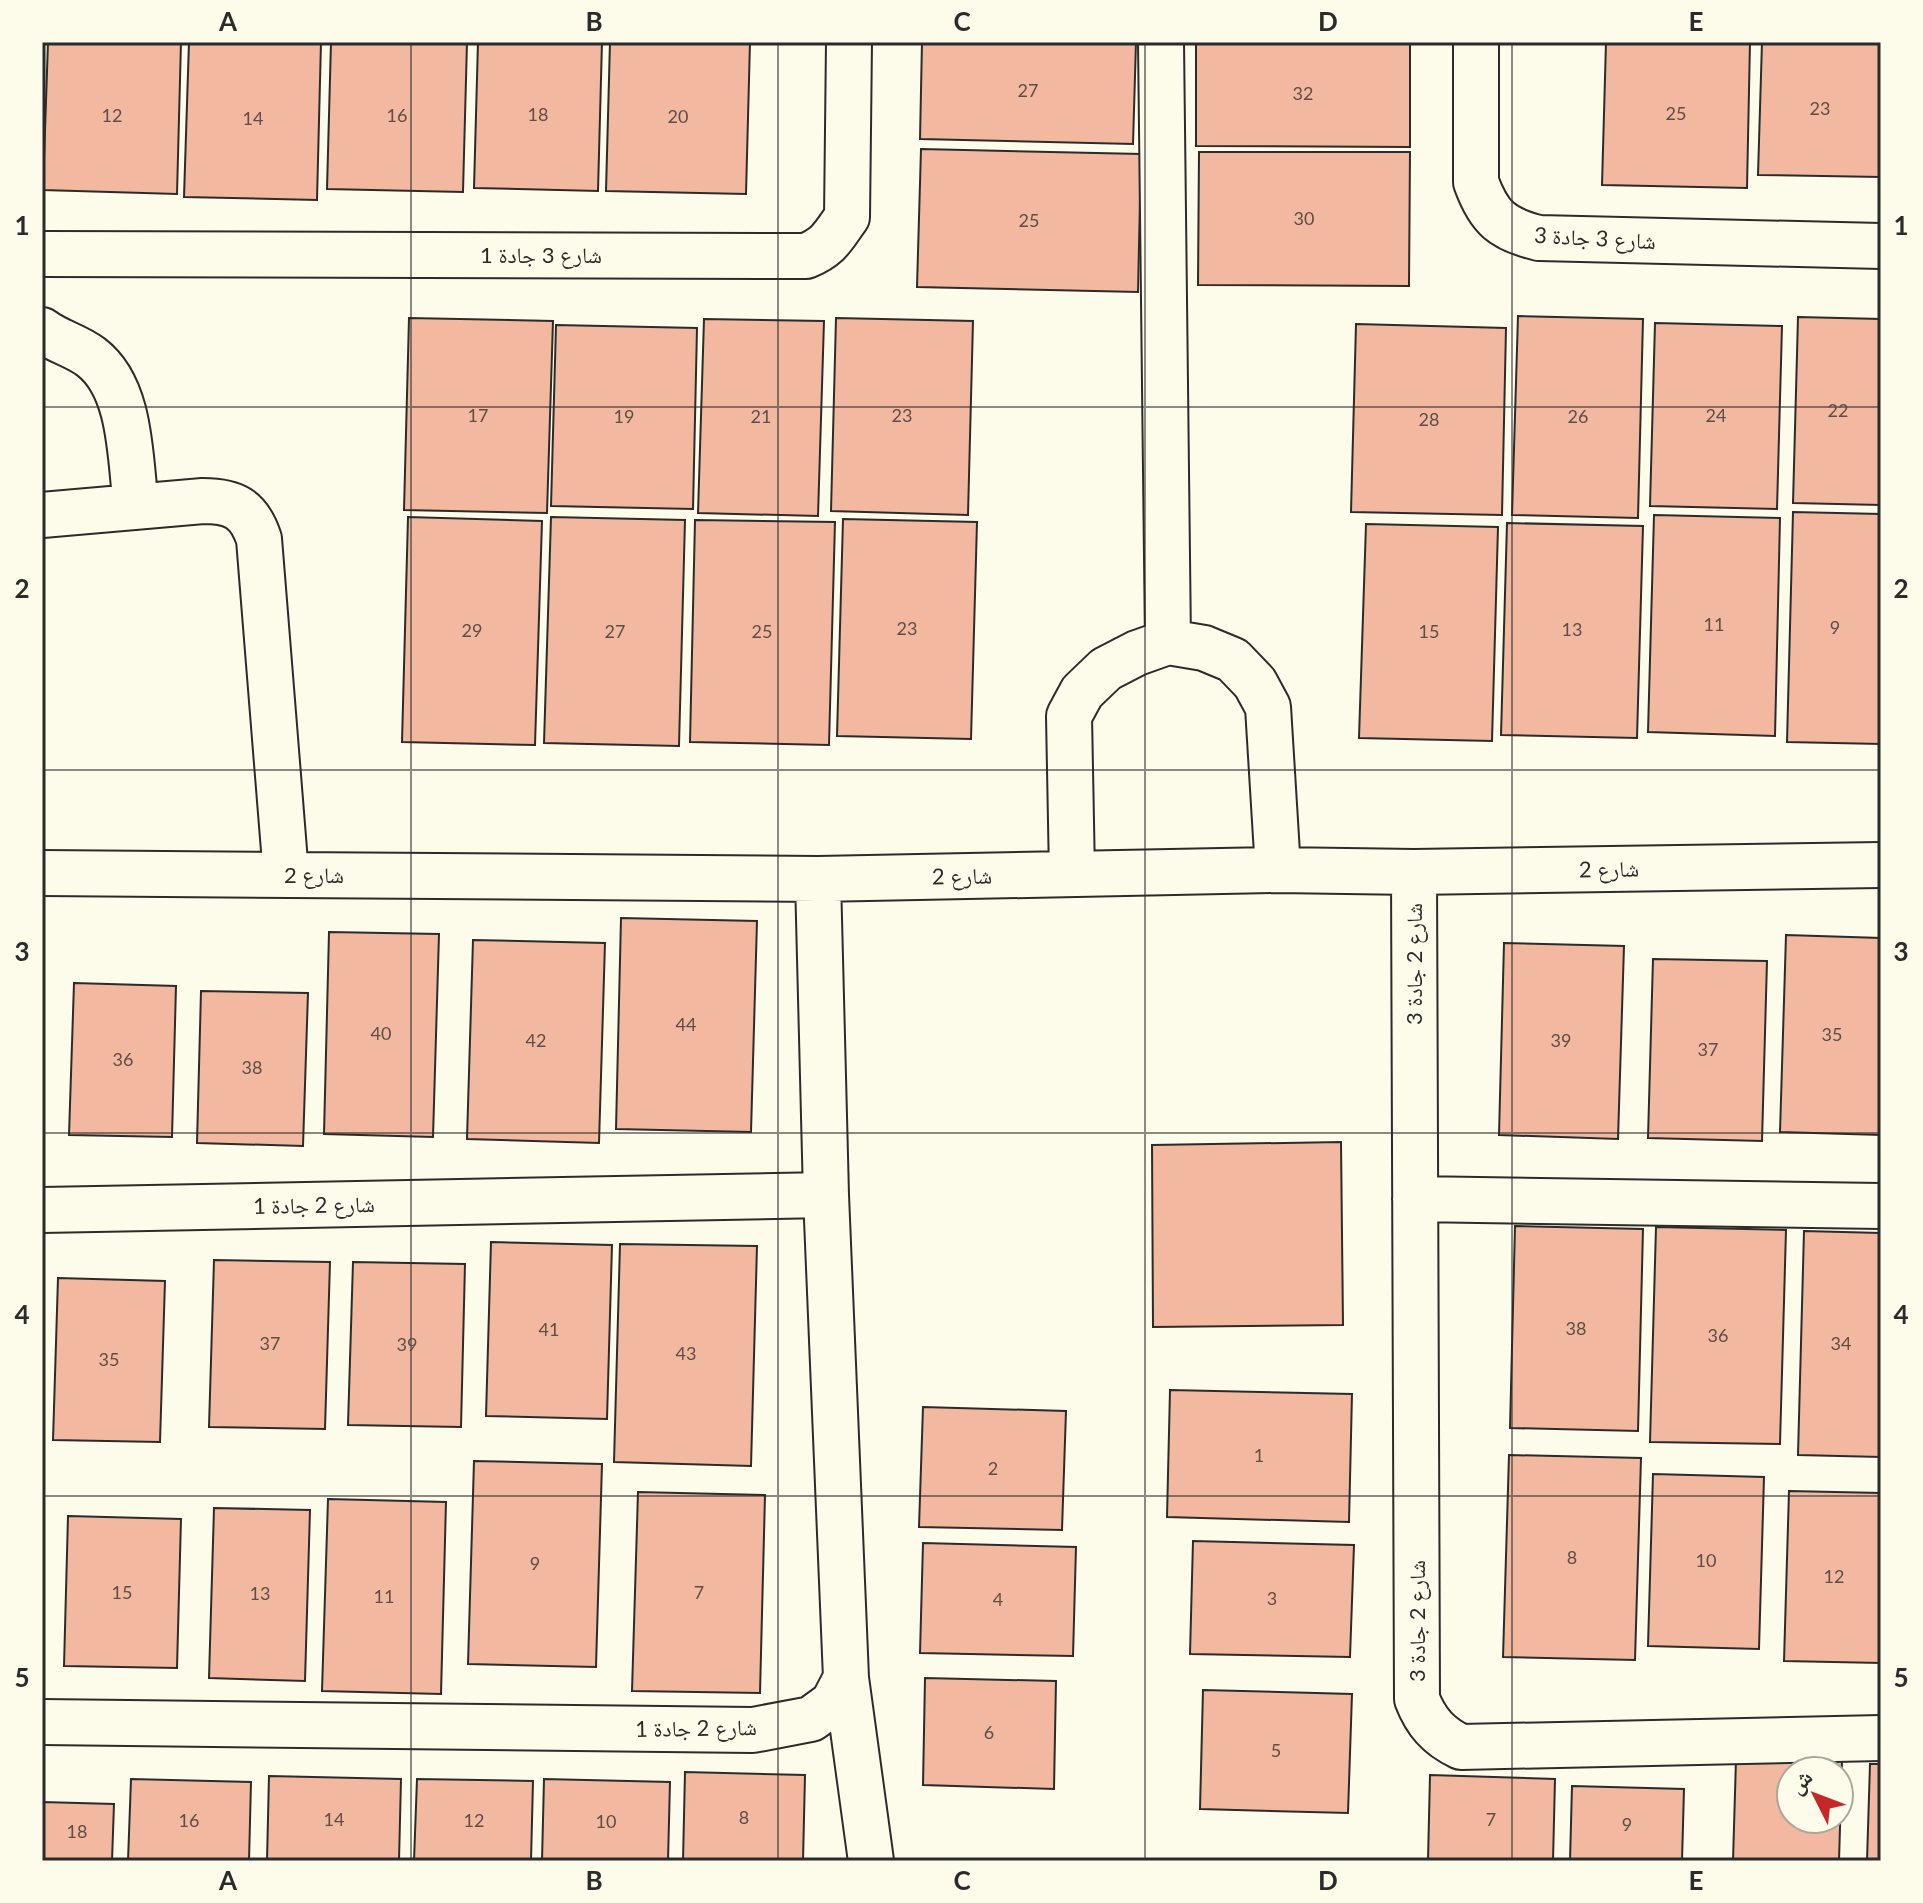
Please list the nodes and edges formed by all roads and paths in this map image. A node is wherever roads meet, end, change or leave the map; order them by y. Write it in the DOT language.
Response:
graph roads {
  1 [pos="849,42"];
  2 [pos="1161,42"];
  3 [pos="1476,42"];
  4 [pos="1881,246"];
  5 [pos="42,254"];
  6 [pos="42,330"];
  7 [pos="136,507"];
  8 [pos="42,515"];
  9 [pos="1168,642"];
  10 [pos="1881,865"];
  11 [pos="1278,870"];
  12 [pos="1414,872"];
  13 [pos="42,873"];
  14 [pos="1072,874"];
  15 [pos="286,875"];
  16 [pos="818,879"];
  17 [pos="826,1195"];
  18 [pos="1415,1199"];
  19 [pos="1881,1206"];
  20 [pos="42,1210"];
  21 [pos="846,1678"];
  22 [pos="42,1722"];
  23 [pos="1881,1738"];
  24 [pos="871,1861"];
  1 -- 5 [label="street, شارع 3 جادة 1"];
  2 -- 9 [label="street"];
  3 -- 4 [label="street, شارع 3 جادة 3"];
  6 -- 7 [label="street"];
  7 -- 8 [label="street"];
  7 -- 15 [label="street"];
  9 -- 11 [label="street"];
  9 -- 14 [label="street"];
  10 -- 12 [label="street, شارع 2"];
  11 -- 12 [label="street, شارع 2"];
  11 -- 14 [label="street, شارع 2"];
  12 -- 18 [label="street, شارع 2 جادة 3"];
  13 -- 15 [label="street, شارع 2"];
  14 -- 16 [label="street, شارع 2"];
  15 -- 16 [label="street, شارع 2"];
  16 -- 17 [label="street"];
  17 -- 20 [label="street, شارع 2 جادة 1"];
  17 -- 21 [label="street"];
  18 -- 19 [label="street"];
  18 -- 23 [label="street, شارع 2 جادة 3"];
  21 -- 22 [label="street, شارع 2 جادة 1"];
  21 -- 24 [label="street"];
}
